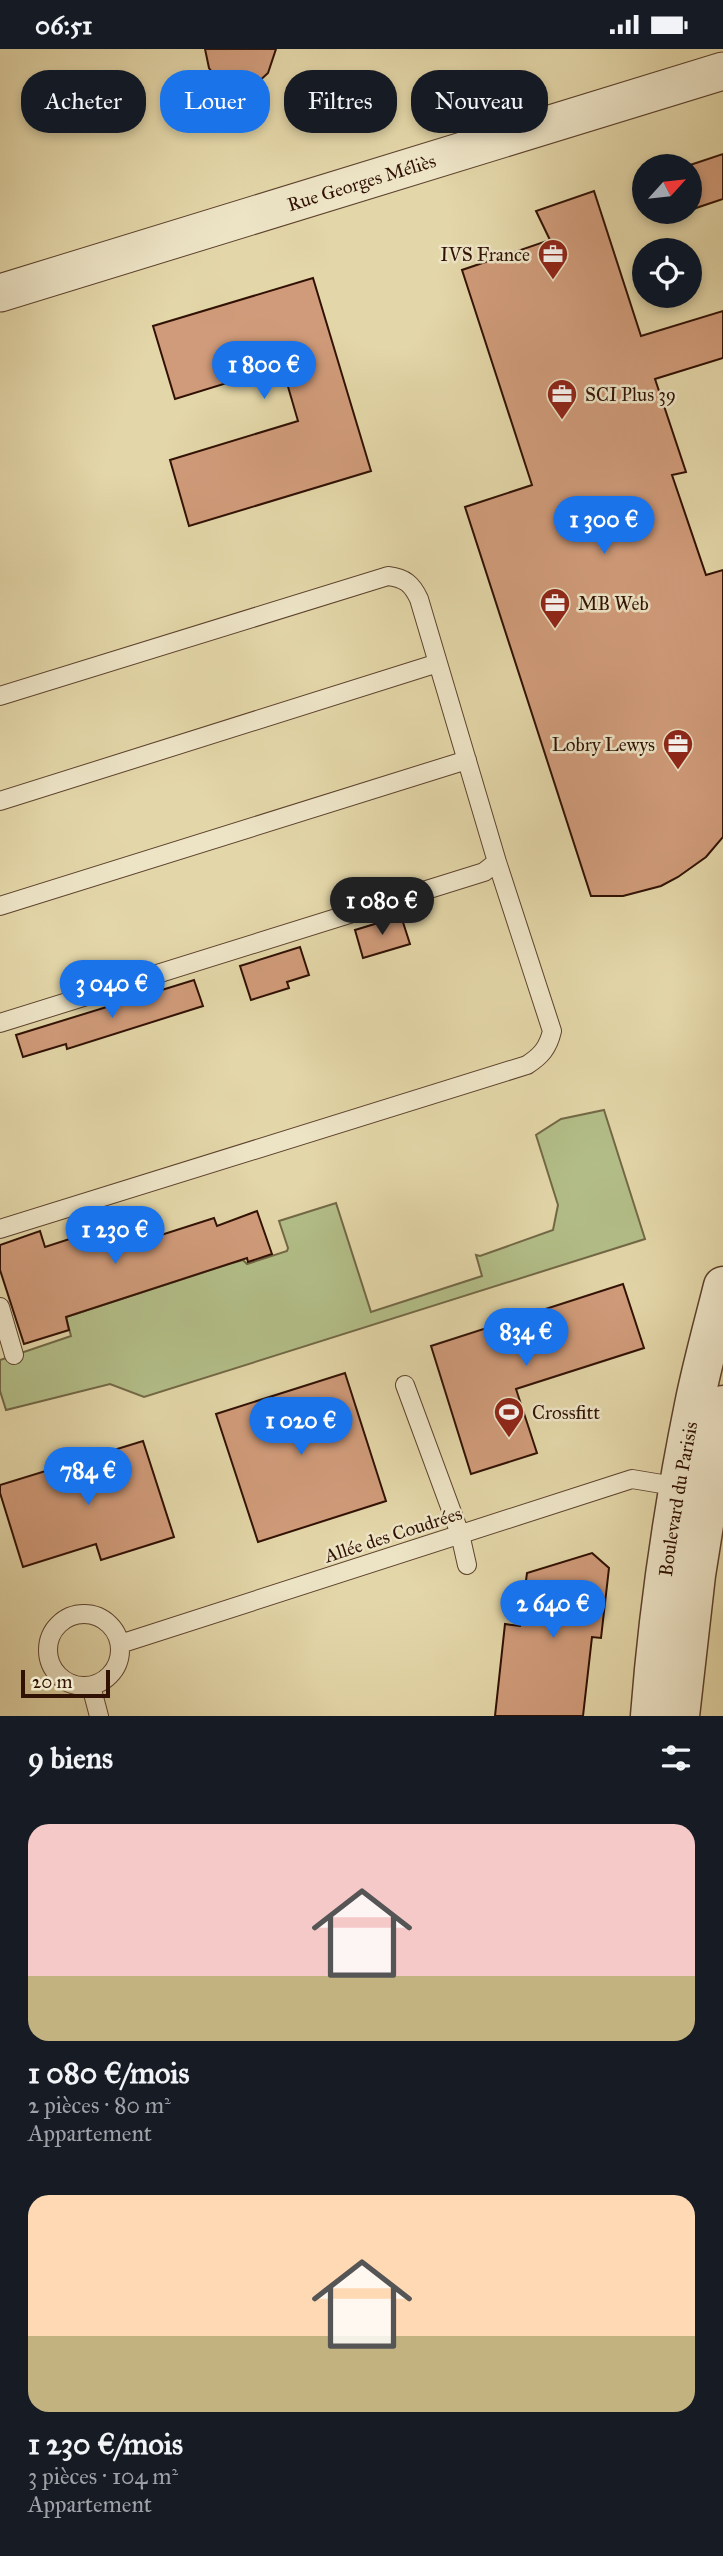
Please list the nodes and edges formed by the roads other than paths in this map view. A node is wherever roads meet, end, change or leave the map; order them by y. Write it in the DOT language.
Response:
graph roads {
  1 [pos="723,71"];
  2 [pos="0,293"];
  3 [pos="438,663"];
  4 [pos="0,696"];
  5 [pos="467,760"];
  6 [pos="0,801"];
  7 [pos="497,862"];
  8 [pos="0,905"];
  9 [pos="0,1023"];
  10 [pos="0,1229"];
  11 [pos="723,1286"];
  12 [pos="0,1307"];
  13 [pos="15,1355"];
  14 [pos="405,1385"];
  15 [pos="723,1405"];
  16 [pos="704,1495"];
  17 [pos="460,1534"];
  18 [pos="467,1565"];
  19 [pos="120,1644"];
  20 [pos="91,1686"];
  21 [pos="99,1716"];
  22 [pos="650,1716"];
  23 [pos="680,1716"];
  1 -- 2 [label="street, Rue Georges Méliès"];
  3 -- 4 [label="lane"];
  3 -- 5 [label="lane"];
  3 -- 6 [label="lane"];
  5 -- 7 [label="lane"];
  5 -- 8 [label="lane"];
  7 -- 9 [label="lane"];
  7 -- 10 [label="lane"];
  11 -- 16 [label="street, Boulevard du Parisis"];
  12 -- 13 [label="lane"];
  14 -- 17 [label="lane"];
  15 -- 16 [label="street, Boulevard du Parisis"];
  16 -- 17 [label="lane, Allée des Coudrées"];
  16 -- 22 [label="street, Boulevard du Parisis"];
  16 -- 23 [label="street, Boulevard du Parisis"];
  17 -- 18 [label="lane"];
  17 -- 19 [label="lane, Allée des Coudrées"];
  19 -- 20 [label="lane"];
  19 -- 20 [label="lane"];
  20 -- 21 [label="lane"];
}
